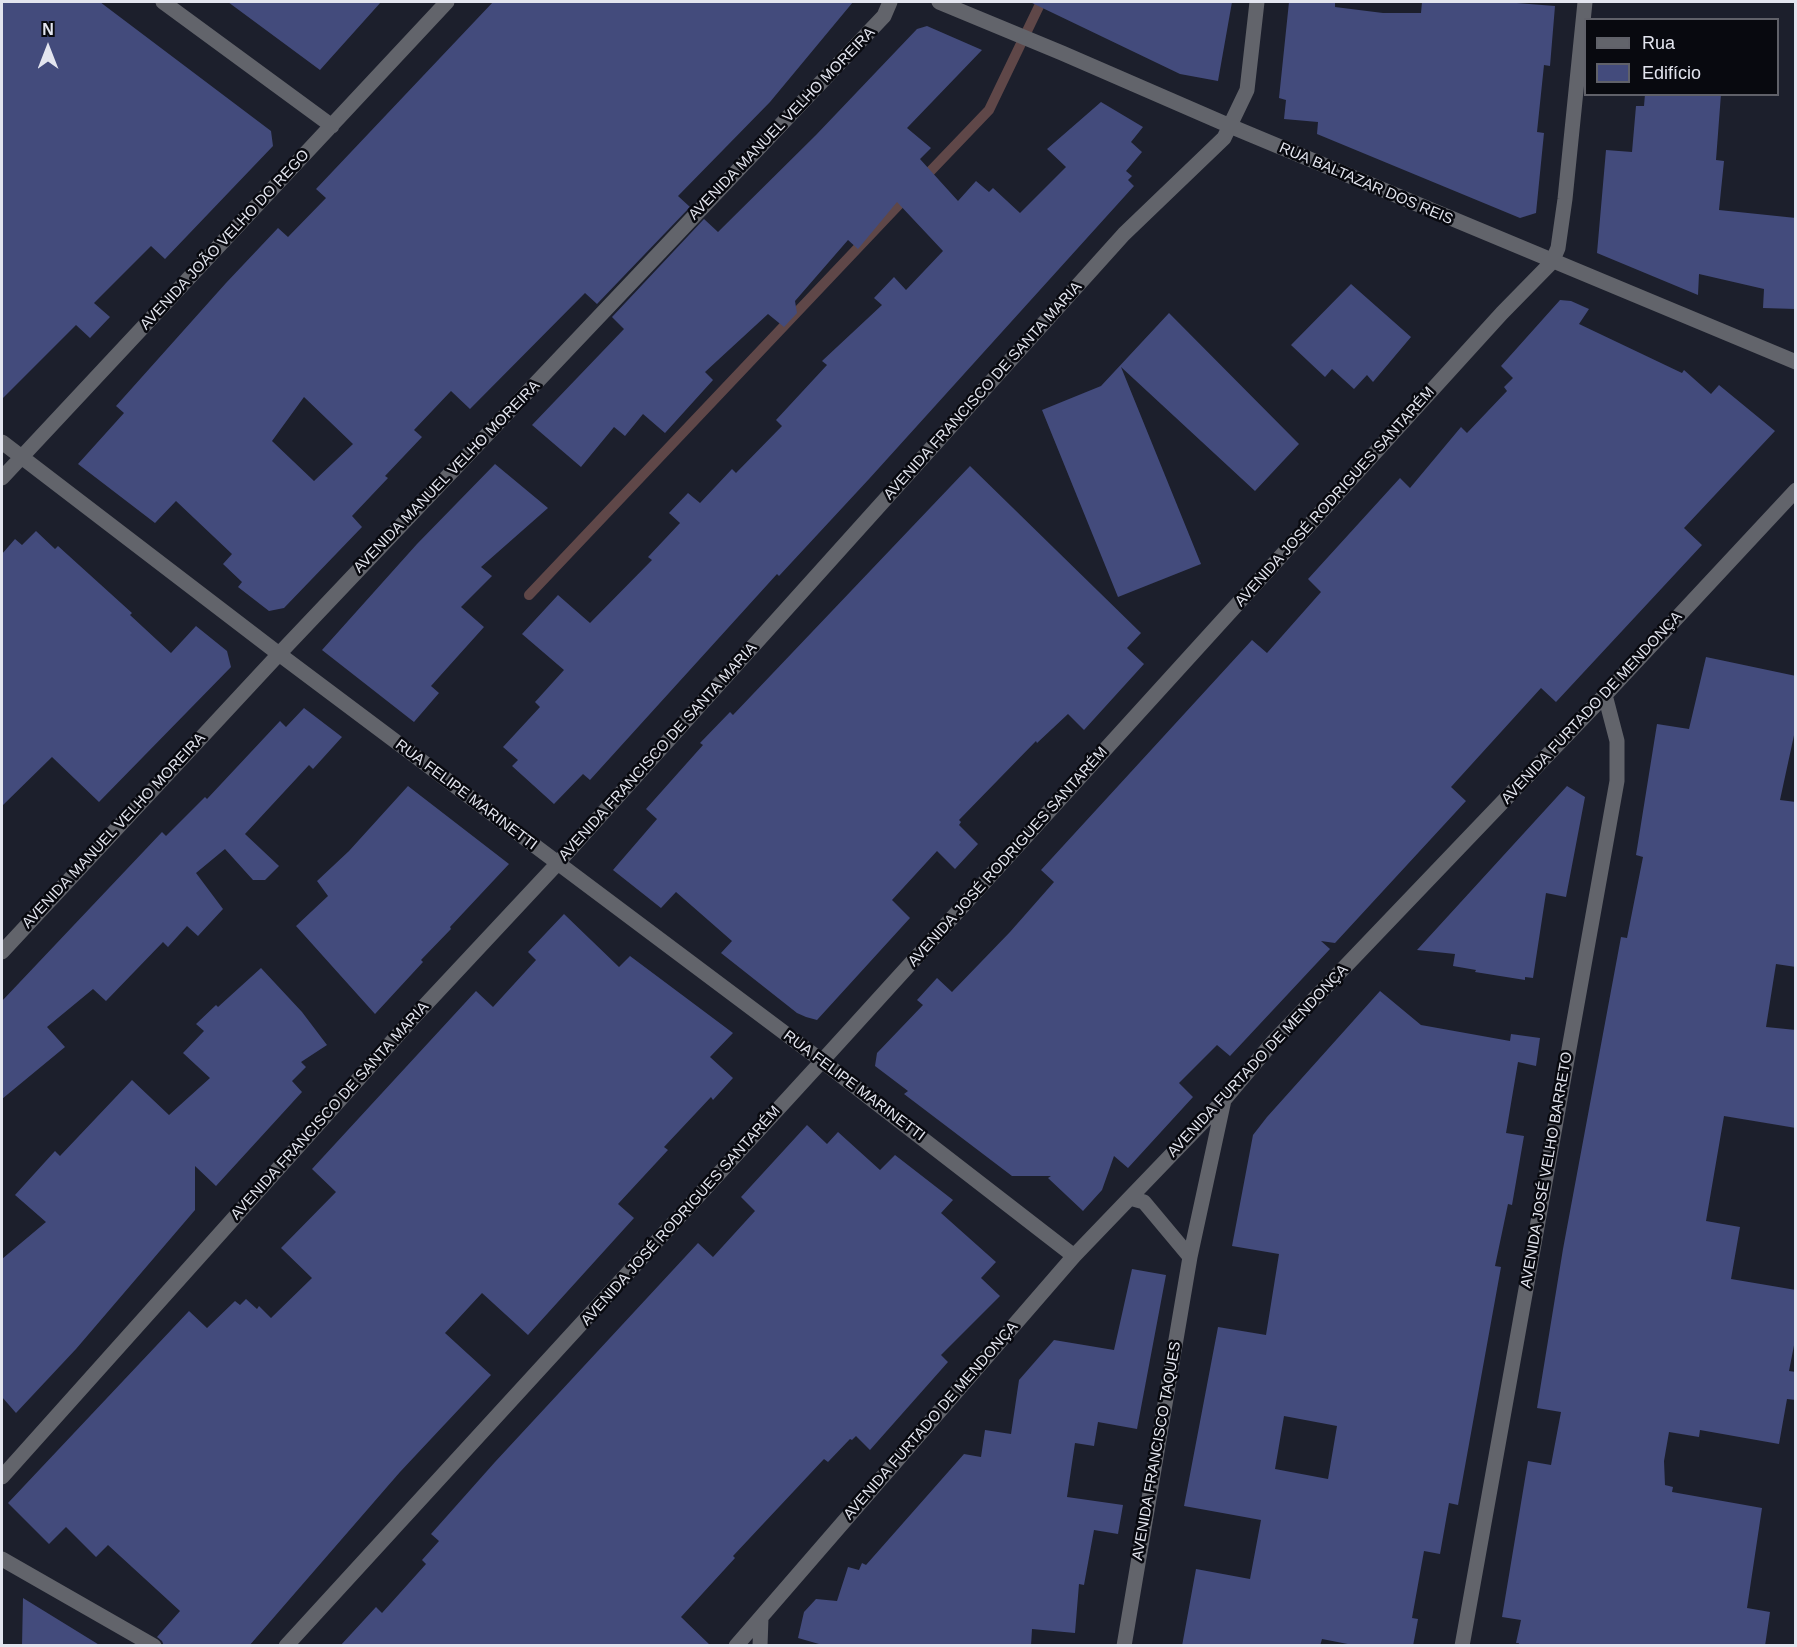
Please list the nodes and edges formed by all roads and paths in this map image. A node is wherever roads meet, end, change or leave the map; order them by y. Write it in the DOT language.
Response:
graph roads {
  1 [pos="164,2"];
  2 [pos="447,2"];
  3 [pos="890,2"];
  4 [pos="939,2"];
  5 [pos="1257,2"];
  6 [pos="1585,2"];
  7 [pos="332,126"];
  8 [pos="1230,126"];
  9 [pos="1552,262"];
  10 [pos="1796,362"];
  11 [pos="2,442"];
  12 [pos="21,457"];
  13 [pos="2,478"];
  14 [pos="1796,490"];
  15 [pos="279,654"];
  16 [pos="1605,695"];
  17 [pos="558,864"];
  18 [pos="2,952"];
  19 [pos="822,1061"];
  20 [pos="1224,1100"];
  21 [pos="1130,1198"];
  22 [pos="1074,1256"];
  23 [pos="1190,1257"];
  24 [pos="2,1477"];
  25 [pos="2,1559"];
  26 [pos="761,1618"];
  27 [pos="154,1646"];
  28 [pos="286,1646"];
  29 [pos="736,1646"];
  30 [pos="760,1646"];
  31 [pos="1124,1646"];
  32 [pos="1462,1646"];
  1 -- 7 [label="street"];
  2 -- 7 [label="street, AVENIDA JOÃO VELHO DO REGO"];
  3 -- 15 [label="street, AVENIDA MANUEL VELHO MOREIRA"];
  4 -- 8 [label="street, RUA BALTAZAR DOS REIS"];
  5 -- 8 [label="street, AVENIDA FRANCISCO DE SANTA MARIA"];
  6 -- 9 [label="street, AVENIDA JOSÉ RODRIGUES SANTARÉM"];
  7 -- 12 [label="street, AVENIDA JOÃO VELHO DO REGO"];
  8 -- 9 [label="street, RUA BALTAZAR DOS REIS"];
  8 -- 17 [label="street, AVENIDA FRANCISCO DE SANTA MARIA"];
  9 -- 10 [label="street, RUA BALTAZAR DOS REIS"];
  9 -- 19 [label="street, AVENIDA JOSÉ RODRIGUES SANTARÉM"];
  11 -- 12 [label="street, RUA FELIPE MARINETTI"];
  12 -- 13 [label="street, AVENIDA JOÃO VELHO DO REGO"];
  12 -- 15 [label="street, RUA FELIPE MARINETTI"];
  14 -- 16 [label="street, AVENIDA FURTADO DE MENDONÇA"];
  15 -- 17 [label="street, RUA FELIPE MARINETTI"];
  15 -- 18 [label="street, AVENIDA MANUEL VELHO MOREIRA"];
  16 -- 20 [label="street, AVENIDA FURTADO DE MENDONÇA"];
  16 -- 32 [label="street, AVENIDA JOSÉ VELHO BARRETO"];
  17 -- 19 [label="street, RUA FELIPE MARINETTI"];
  17 -- 24 [label="street, AVENIDA FRANCISCO DE SANTA MARIA"];
  19 -- 22 [label="street, RUA FELIPE MARINETTI"];
  19 -- 28 [label="street, AVENIDA JOSÉ RODRIGUES SANTARÉM"];
  20 -- 21 [label="street, AVENIDA FURTADO DE MENDONÇA"];
  20 -- 23 [label="street, AVENIDA FRANCISCO TAQUES"];
  21 -- 22 [label="street, AVENIDA FURTADO DE MENDONÇA"];
  21 -- 23 [label="street"];
  22 -- 26 [label="street, AVENIDA FURTADO DE MENDONÇA"];
  23 -- 31 [label="street, AVENIDA FRANCISCO TAQUES"];
  25 -- 27 [label="street"];
  26 -- 29 [label="street, AVENIDA FURTADO DE MENDONÇA"];
  26 -- 30 [label="street"];
}
